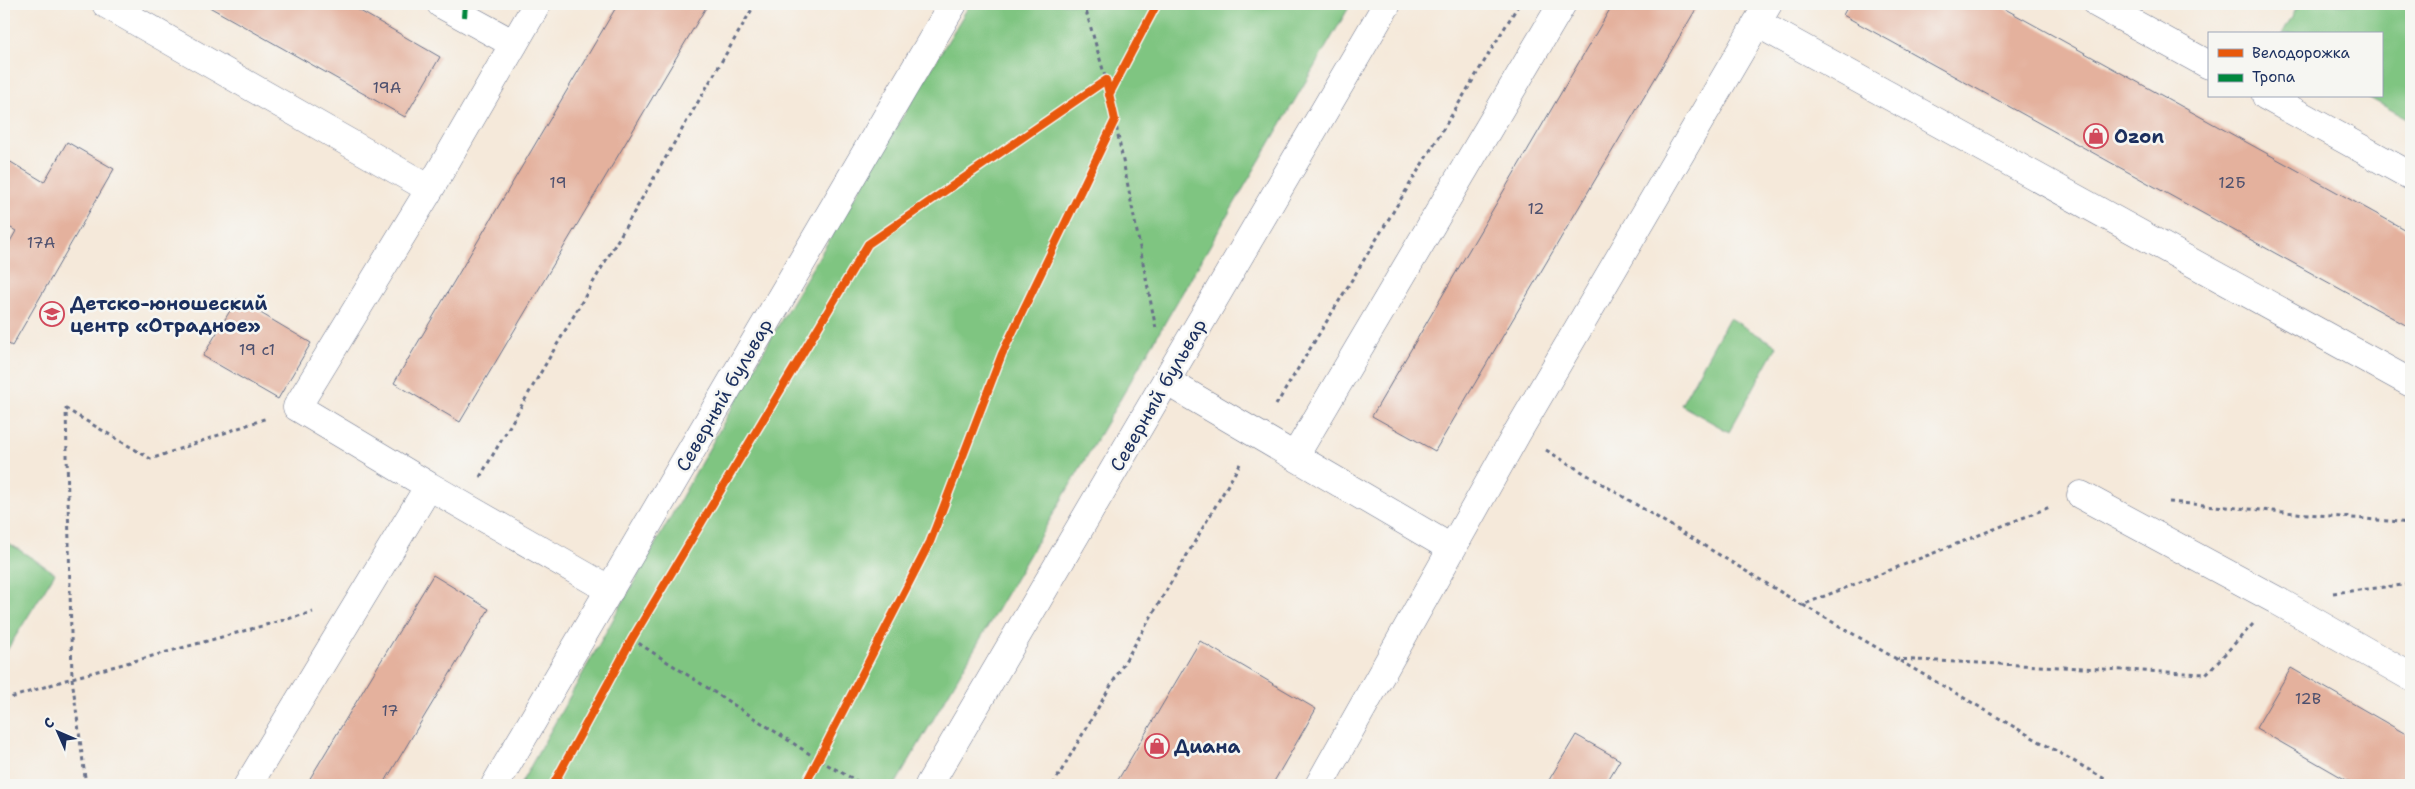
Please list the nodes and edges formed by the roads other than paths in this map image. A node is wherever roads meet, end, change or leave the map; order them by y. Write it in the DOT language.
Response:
graph roads {
  1 [pos="106,4"];
  2 [pos="441,4"];
  3 [pos="537,4"];
  4 [pos="953,4"];
  5 [pos="1387,4"];
  6 [pos="1562,4"];
  7 [pos="2098,4"];
  8 [pos="1762,14"];
  9 [pos="514,44"];
  10 [pos="2208,64"];
  11 [pos="2270,98"];
  12 [pos="2411,176"];
  13 [pos="430,189"];
  14 [pos="1166,381"];
  15 [pos="2411,383"];
  16 [pos="1295,456"];
  17 [pos="429,486"];
  18 [pos="2081,495"];
  19 [pos="1451,548"];
  20 [pos="610,590"];
  21 [pos="2411,677"];
  22 [pos="248,785"];
  23 [pos="495,785"];
  24 [pos="929,785"];
  25 [pos="1319,785"];
  1 -- 13 [label="main road"];
  2 -- 9 [label="main road"];
  3 -- 9 [label="main road"];
  4 -- 20 [label="main road, Северный бульвар"];
  5 -- 14 [label="main road, Северный бульвар"];
  6 -- 16 [label="main road"];
  7 -- 10 [label="main road"];
  8 -- 15 [label="main road"];
  8 -- 19 [label="main road"];
  9 -- 13 [label="main road"];
  11 -- 12 [label="main road"];
  13 -- 17 [label="main road"];
  14 -- 16 [label="main road"];
  14 -- 24 [label="main road, Северный бульвар"];
  16 -- 19 [label="main road"];
  17 -- 20 [label="main road"];
  17 -- 22 [label="main road"];
  18 -- 21 [label="main road"];
  19 -- 25 [label="main road"];
  20 -- 23 [label="main road, Северный бульвар"];
}
